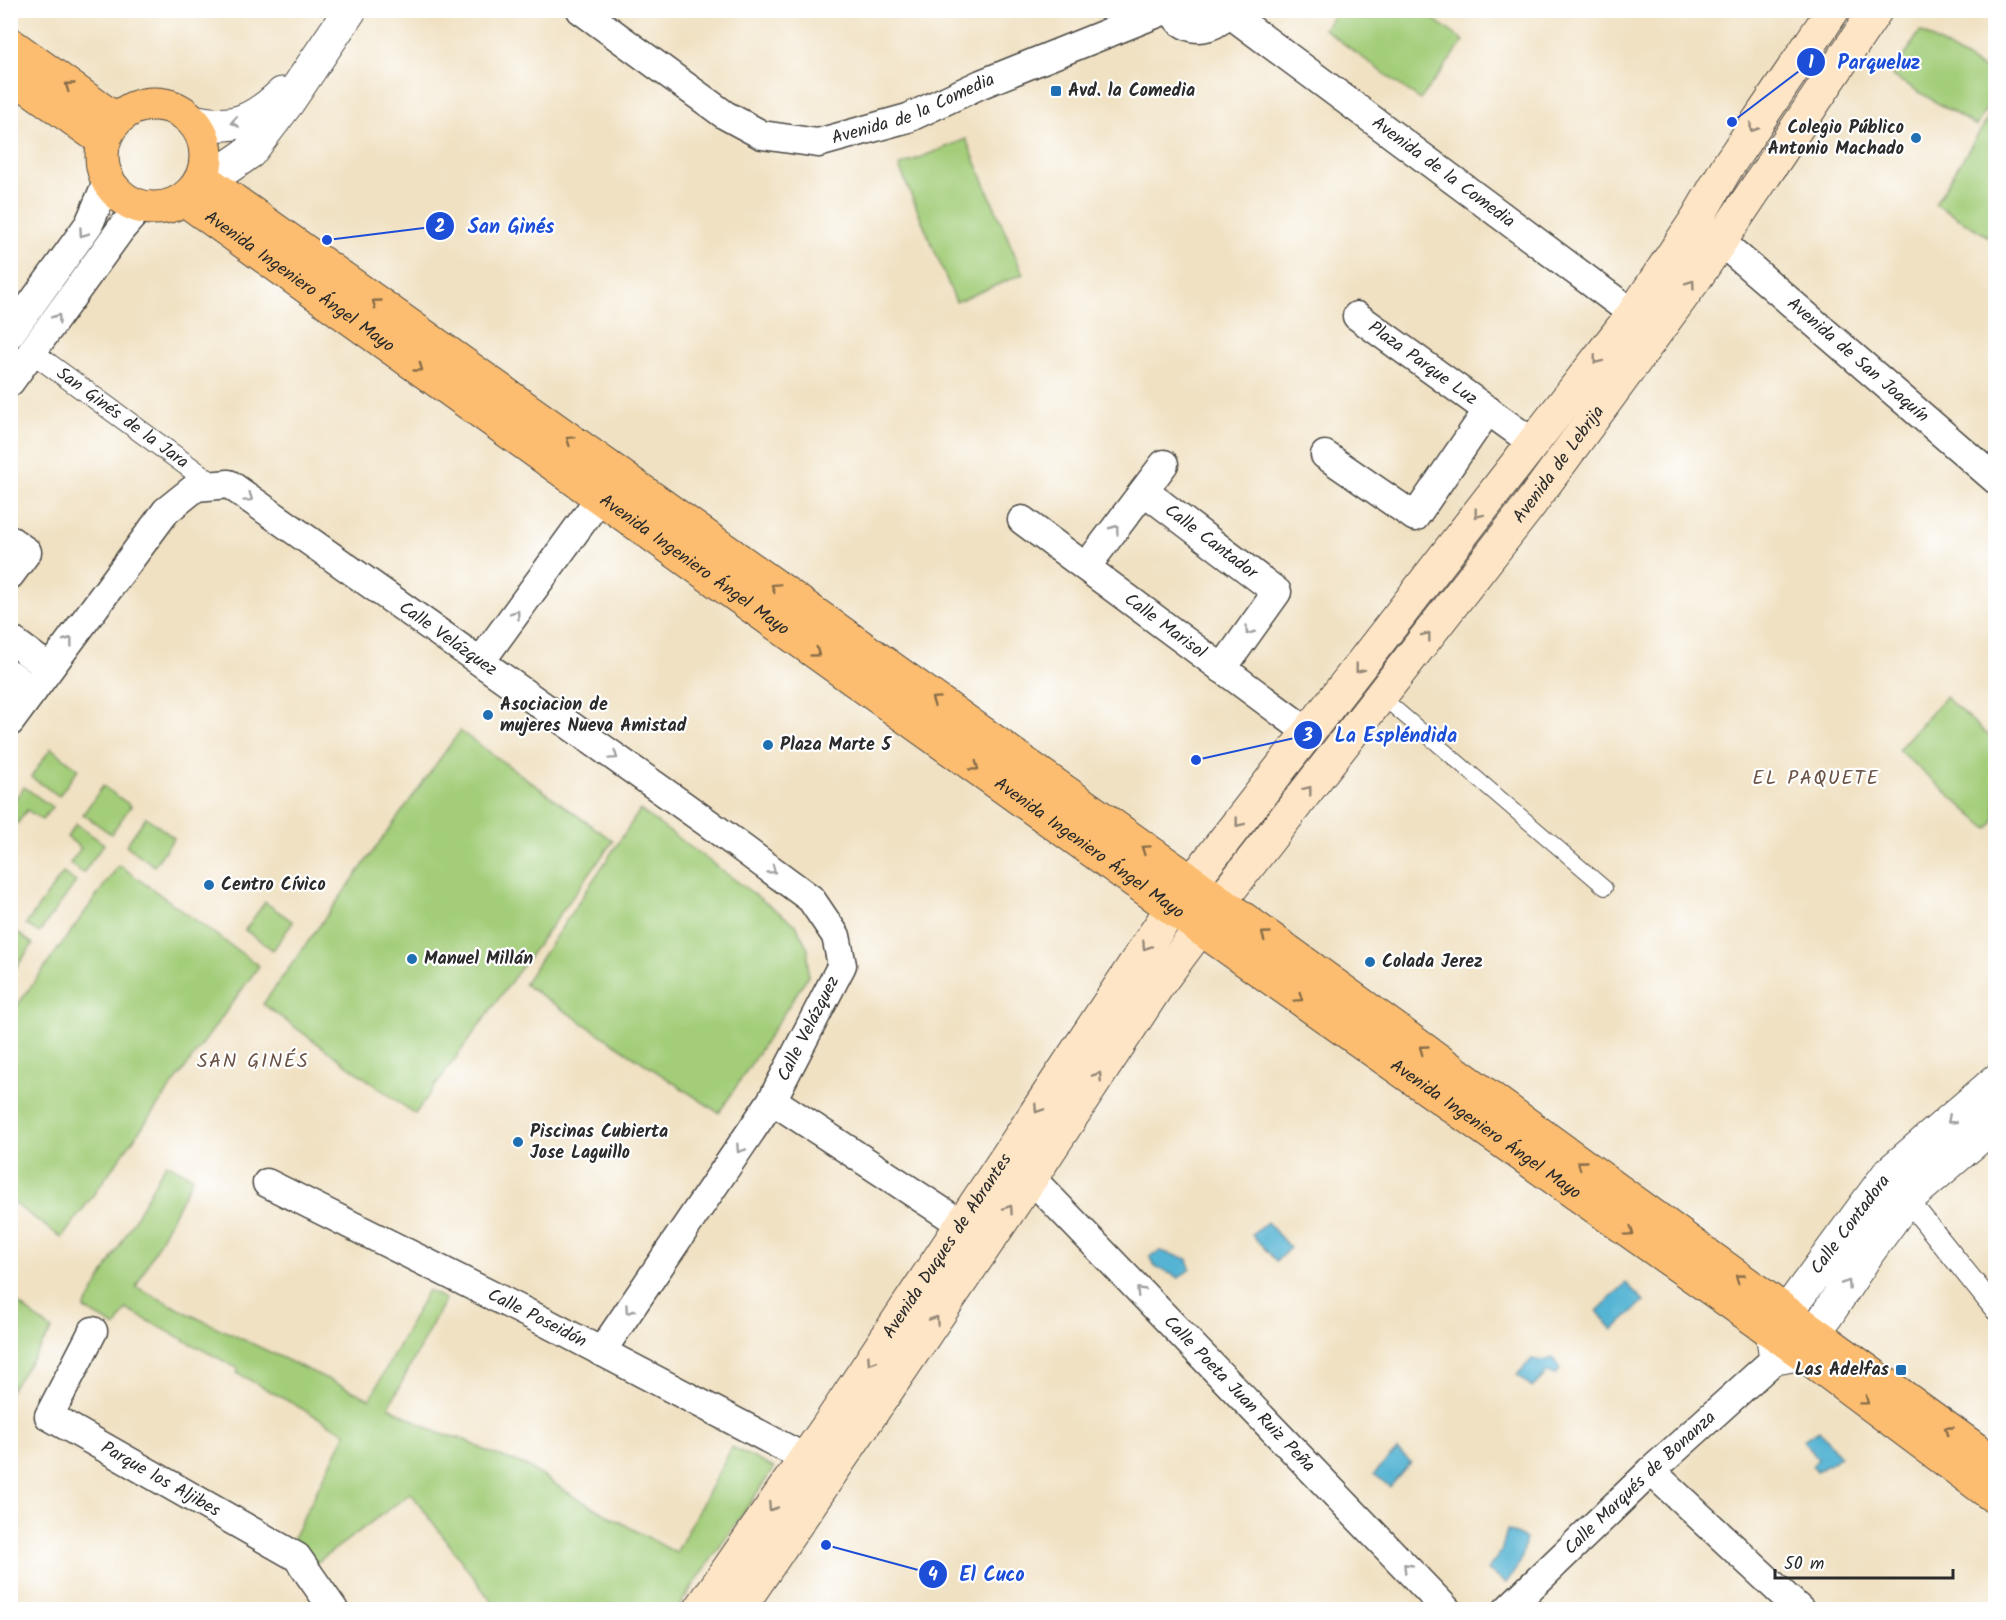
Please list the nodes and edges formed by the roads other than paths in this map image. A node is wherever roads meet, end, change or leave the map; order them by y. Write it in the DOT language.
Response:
graph roads {
  1 [pos="350,10"];
  2 [pos="581,10"];
  3 [pos="1165,10"];
  4 [pos="1172,10"];
  5 [pos="1833,10"];
  6 [pos="1876,10"];
  7 [pos="1229,12"];
  8 [pos="10,44"];
  9 [pos="313,63"];
  10 [pos="10,74"];
  11 [pos="193,121"];
  12 [pos="110,130"];
  13 [pos="250,152"];
  14 [pos="108,180"];
  15 [pos="193,189"];
  16 [pos="141,206"];
  17 [pos="240,206"];
  18 [pos="1696,220"];
  19 [pos="1720,242"];
  20 [pos="1357,316"];
  21 [pos="1645,322"];
  22 [pos="10,334"];
  23 [pos="32,352"];
  24 [pos="10,382"];
  25 [pos="1488,410"];
  26 [pos="1533,443"];
  27 [pos="1325,455"];
  28 [pos="1164,464"];
  29 [pos="1995,480"];
  30 [pos="214,485"];
  31 [pos="608,486"];
  32 [pos="1144,490"];
  33 [pos="1022,520"];
  34 [pos="10,540"];
  35 [pos="1086,567"];
  36 [pos="10,575"];
  37 [pos="10,639"];
  38 [pos="482,661"];
  39 [pos="1222,669"];
  40 [pos="10,674"];
  41 [pos="41,679"];
  42 [pos="1381,696"];
  43 [pos="10,722"];
  44 [pos="1309,733"];
  45 [pos="1193,883"];
  46 [pos="1605,888"];
  47 [pos="1220,902"];
  48 [pos="1172,908"];
  49 [pos="1200,928"];
  50 [pos="1995,1081"];
  51 [pos="772,1100"];
  52 [pos="1995,1123"];
  53 [pos="1030,1178"];
  54 [pos="267,1183"];
  55 [pos="1907,1199"];
  56 [pos="975,1233"];
  57 [pos="1995,1310"];
  58 [pos="93,1331"];
  59 [pos="1790,1338"];
  60 [pos="601,1352"];
  61 [pos="1995,1464"];
  62 [pos="818,1465"];
  63 [pos="1651,1471"];
  64 [pos="1995,1498"];
  65 [pos="334,1610"];
  66 [pos="700,1610"];
  67 [pos="738,1610"];
  68 [pos="1447,1610"];
  69 [pos="1507,1610"];
  70 [pos="1800,1610"];
  1 -- 9 [label="street"];
  2 -- 3 [label="street, Avenida de la Comedia"];
  4 -- 7 [label="street"];
  5 -- 18 [label="main road, one-way"];
  6 -- 19 [label="main road, Avenida de Lebrija"];
  7 -- 21 [label="street, Avenida de la Comedia"];
  12 -- 8 [label="main road, one-way"];
  9 -- 11 [label="street, one-way"];
  9 -- 13 [label="street"];
  10 -- 12 [label="main road"];
  11 -- 12 [label="main road"];
  11 -- 15 [label="main road"];
  12 -- 14 [label="main road"];
  13 -- 15 [label="street"];
  13 -- 17 [label="street"];
  14 -- 16 [label="main road"];
  14 -- 22 [label="street, one-way"];
  15 -- 16 [label="main road"];
  15 -- 17 [label="main road, Avenida Ingeniero Ángel Mayo"];
  15 -- 31 [label="main road, Avenida Ingeniero Ángel Mayo, one-way"];
  23 -- 16 [label="street, one-way"];
  31 -- 17 [label="main road, Avenida Ingeniero Ángel Mayo, one-way"];
  18 -- 19 [label="street, Avenida de San Joaquín"];
  18 -- 21 [label="main road"];
  21 -- 19 [label="main road, Avenida de Lebrija, one-way"];
  19 -- 29 [label="street, Avenida de San Joaquín"];
  20 -- 25 [label="street, Plaza Parque Luz"];
  21 -- 26 [label="main road, Avenida de Lebrija, one-way"];
  42 -- 21 [label="main road, Avenida de Lebrija, one-way"];
  23 -- 24 [label="street"];
  23 -- 30 [label="street, San Ginés de la Jara"];
  25 -- 26 [label="street, Plaza Parque Luz"];
  25 -- 27 [label="street, Plaza Parque Luz"];
  26 -- 44 [label="main road, Avenida de Lebrija, one-way"];
  28 -- 32 [label="street"];
  30 -- 38 [label="street, Calle Velázquez, one-way"];
  41 -- 30 [label="street, one-way"];
  38 -- 31 [label="street, one-way"];
  45 -- 31 [label="main road, Avenida Ingeniero Ángel Mayo, one-way"];
  31 -- 48 [label="main road, Avenida Ingeniero Ángel Mayo, one-way"];
  35 -- 32 [label="street, one-way"];
  32 -- 39 [label="street, Calle Cantador, one-way"];
  33 -- 35 [label="street, Calle Marisol"];
  34 -- 36 [label="street"];
  35 -- 39 [label="street, Calle Marisol"];
  37 -- 41 [label="street"];
  38 -- 51 [label="street, Calle Velázquez, one-way"];
  39 -- 44 [label="street, Calle Marisol"];
  40 -- 41 [label="street"];
  41 -- 43 [label="street"];
  42 -- 46 [label="lane"];
  47 -- 42 [label="main road, Avenida de Lebrija, one-way"];
  44 -- 45 [label="main road, Avenida de Lebrija, one-way"];
  45 -- 47 [label="main road, Avenida Ingeniero Ángel Mayo"];
  45 -- 48 [label="main road, Avenida Duques de Abrantes"];
  47 -- 49 [label="main road, Avenida Duques de Abrantes"];
  59 -- 47 [label="main road, Avenida Ingeniero Ángel Mayo, one-way"];
  48 -- 49 [label="main road, Avenida Ingeniero Ángel Mayo"];
  48 -- 56 [label="main road, Avenida Duques de Abrantes, one-way"];
  53 -- 49 [label="main road, Avenida Duques de Abrantes, one-way"];
  49 -- 59 [label="main road, Avenida Ingeniero Ángel Mayo, one-way"];
  50 -- 59 [label="street, Calle Contadora, one-way"];
  51 -- 56 [label="street, Calle Velázquez"];
  51 -- 60 [label="street, Calle Velázquez, one-way"];
  52 -- 55 [label="street, Calle Contadora"];
  56 -- 53 [label="main road, Avenida Duques de Abrantes, one-way"];
  68 -- 53 [label="street, Calle Poeta Juan Ruiz Peña, one-way"];
  54 -- 60 [label="street, Calle Poseidón"];
  55 -- 57 [label="street"];
  59 -- 55 [label="street, Calle Contadora, one-way"];
  56 -- 62 [label="main road, Avenida Duques de Abrantes"];
  58 -- 65 [label="street, Parque los Aljibes"];
  61 -- 59 [label="main road, Avenida Ingeniero Ángel Mayo, one-way"];
  59 -- 63 [label="street, Calle Marqués de Bonanza"];
  59 -- 64 [label="main road, Avenida Ingeniero Ángel Mayo, one-way"];
  60 -- 62 [label="street, Calle Poseidón"];
  62 -- 66 [label="main road, Avenida Duques de Abrantes, one-way"];
  62 -- 67 [label="main road, Avenida Duques de Abrantes"];
  63 -- 69 [label="street, Calle Marqués de Bonanza"];
  63 -- 70 [label="street"];
}
